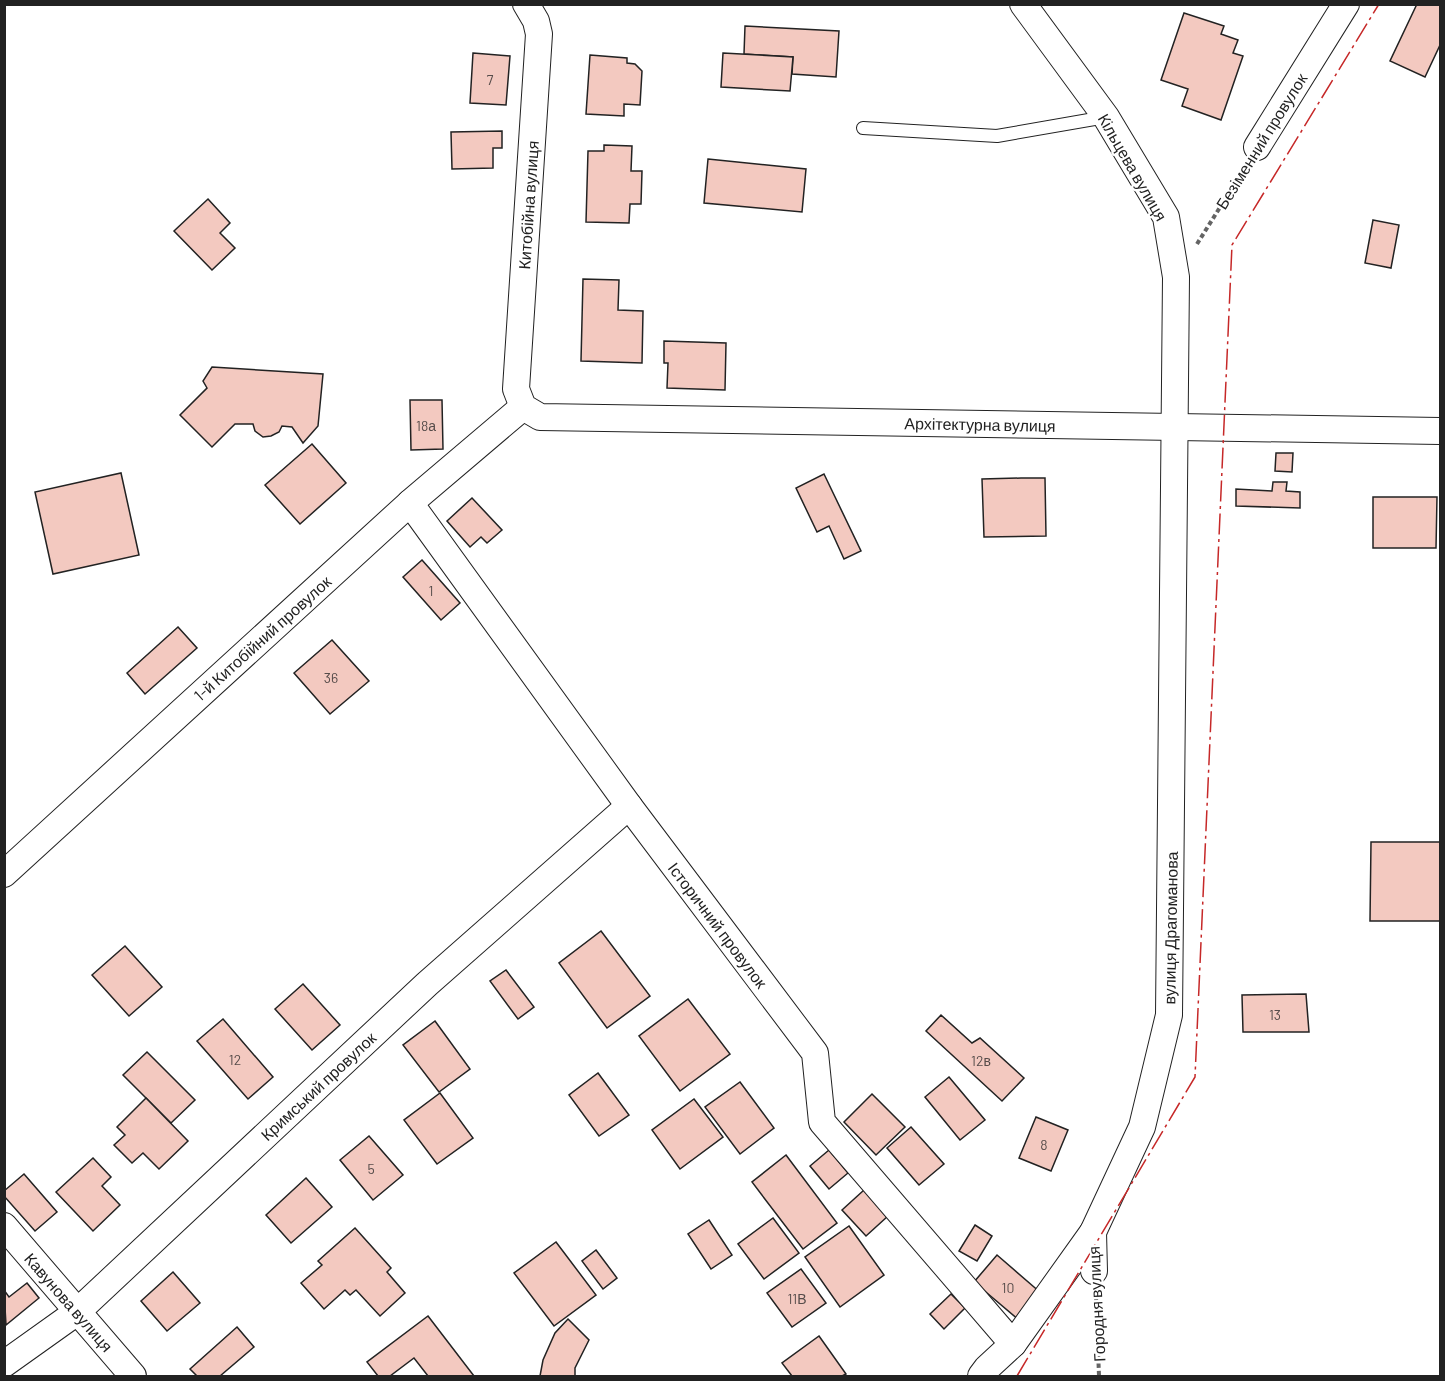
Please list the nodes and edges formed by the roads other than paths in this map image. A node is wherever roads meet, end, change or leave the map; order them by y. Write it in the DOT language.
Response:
graph roads {
  1 [pos="1023,4"];
  2 [pos="1346,4"];
  3 [pos="530,6"];
  4 [pos="1106,117"];
  5 [pos="863,128"];
  6 [pos="1257,147"];
  7 [pos="523,407"];
  8 [pos="1175,427"];
  9 [pos="1440,431"];
  10 [pos="410,503"];
  11 [pos="629,806"];
  12 [pos="4,874"];
  13 [pos="4,1227"];
  14 [pos="1093,1232"];
  15 [pos="1094,1271"];
  16 [pos="77,1312"];
  17 [pos="1013,1344"];
  18 [pos="4,1364"];
  19 [pos="133,1377"];
  20 [pos="981,1377"];
  1 -- 4 [label="street, Кільцева вулиця"];
  2 -- 6 [label="street, Безіменний провулок"];
  3 -- 7 [label="street, Китобійна вулиця"];
  4 -- 5 [label="lane"];
  4 -- 8 [label="street, Кільцева вулиця"];
  7 -- 8 [label="street, Архітектурна вулиця"];
  7 -- 10 [label="street, 1-й Китобійний провулок"];
  8 -- 9 [label="street, Архітектурна вулиця"];
  8 -- 14 [label="street, вулиця Драгоманова"];
  10 -- 11 [label="street, Історичний провулок"];
  10 -- 12 [label="street, 1-й Китобійний провулок"];
  11 -- 16 [label="street, Кримський провулок"];
  11 -- 17 [label="street, Історичний провулок"];
  13 -- 16 [label="street, Кавунова вулиця"];
  14 -- 15 [label="street, Городня вулиця"];
  14 -- 17 [label="street, вулиця Драгоманова"];
  16 -- 18 [label="street, Кримський провулок"];
  16 -- 19 [label="street, Кавунова вулиця"];
  17 -- 20 [label="street, вулиця Драгоманова"];
}
